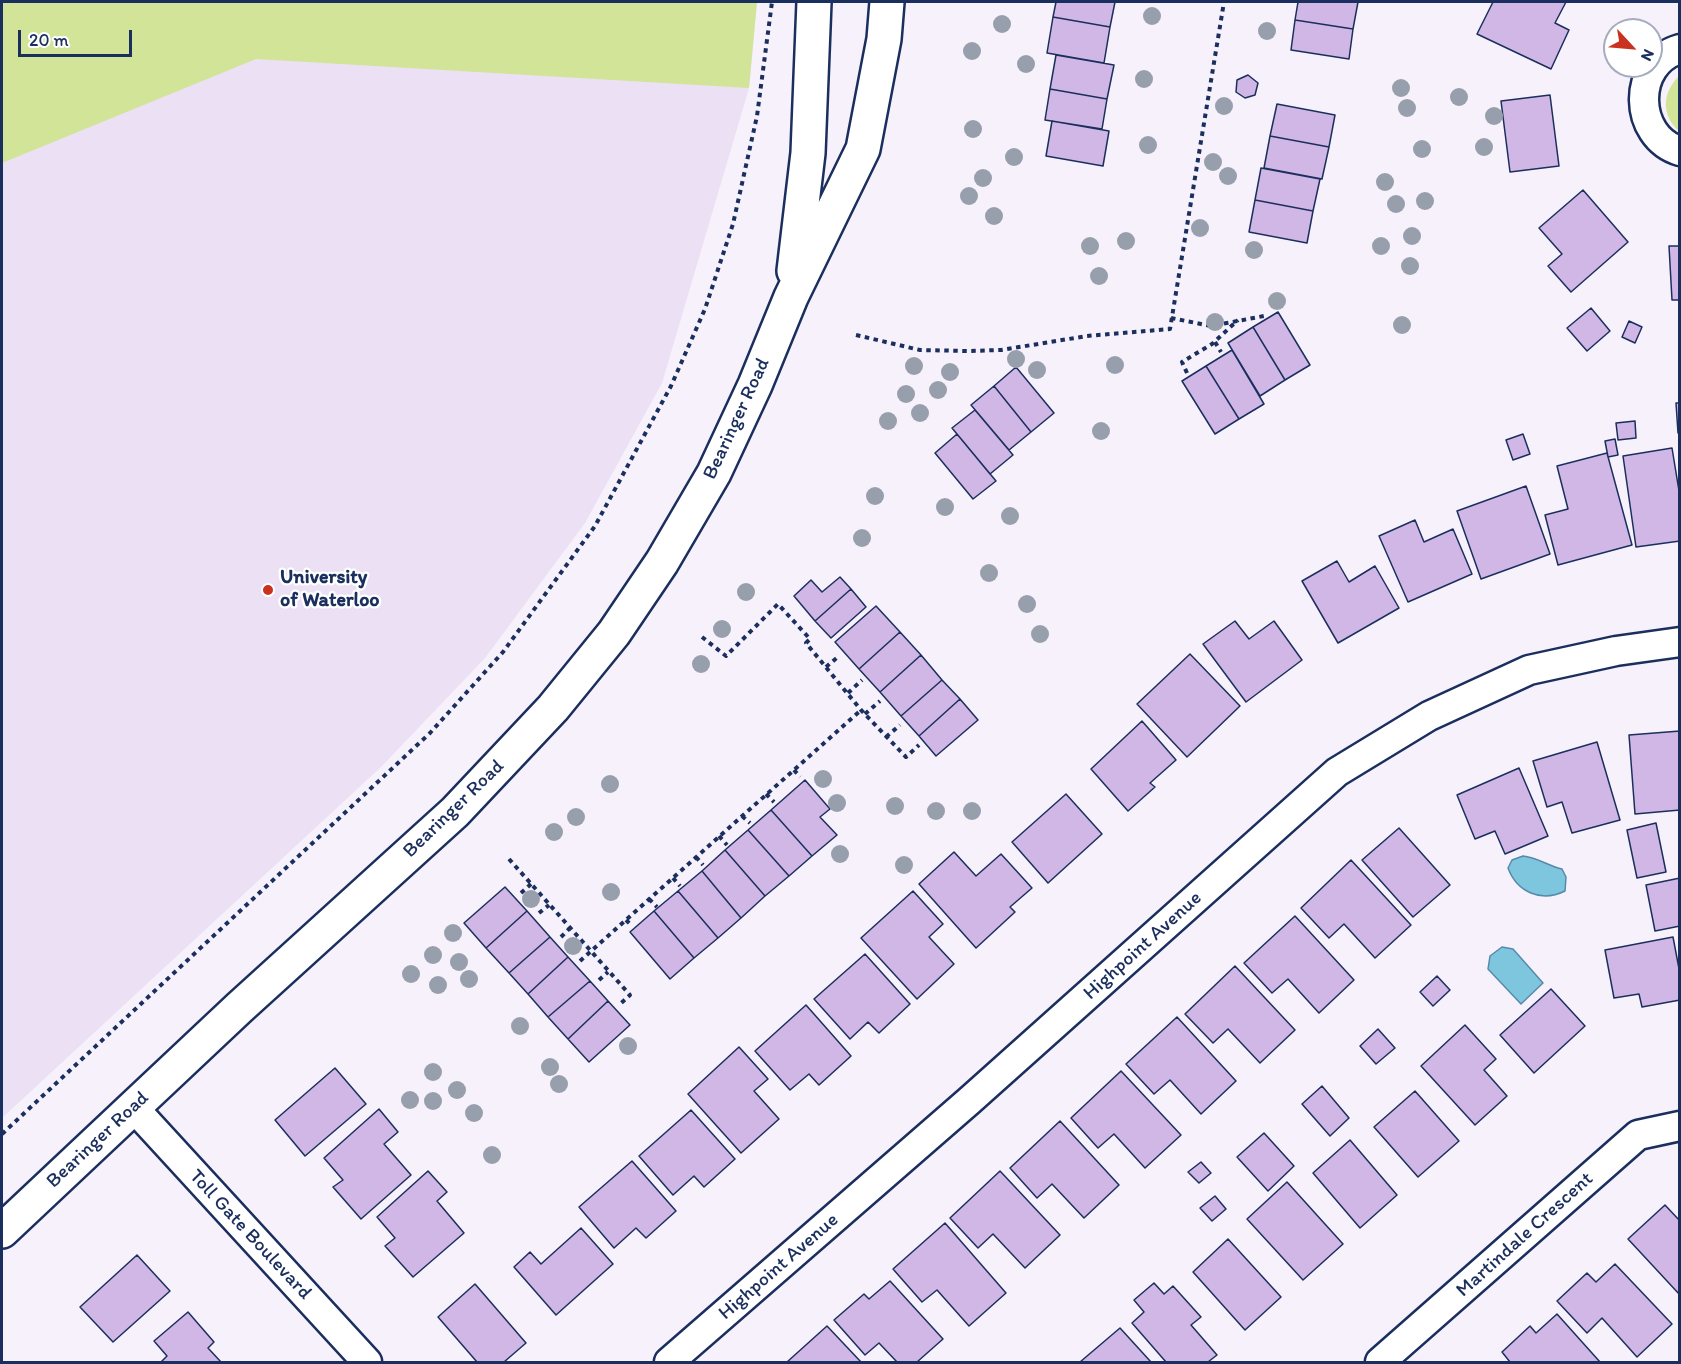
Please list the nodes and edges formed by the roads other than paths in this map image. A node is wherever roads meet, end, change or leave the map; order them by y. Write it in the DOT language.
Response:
graph roads {
  1 [pos="814,2"];
  2 [pos="887,2"];
  3 [pos="1680,49"];
  4 [pos="1680,151"];
  5 [pos="791,297"];
  6 [pos="1680,642"];
  7 [pos="133,1107"];
  8 [pos="1680,1126"];
  9 [pos="2,1231"];
  10 [pos="367,1362"];
  11 [pos="669,1362"];
  12 [pos="1380,1362"];
  1 -- 5 [label="street, Bearinger Road"];
  2 -- 5 [label="street, Bearinger Road"];
  3 -- 4 [label="street"];
  5 -- 7 [label="street, Bearinger Road"];
  6 -- 11 [label="street, Highpoint Avenue"];
  7 -- 9 [label="street, Bearinger Road"];
  7 -- 10 [label="street, Toll Gate Boulevard"];
  8 -- 12 [label="street, Martindale Crescent"];
}
